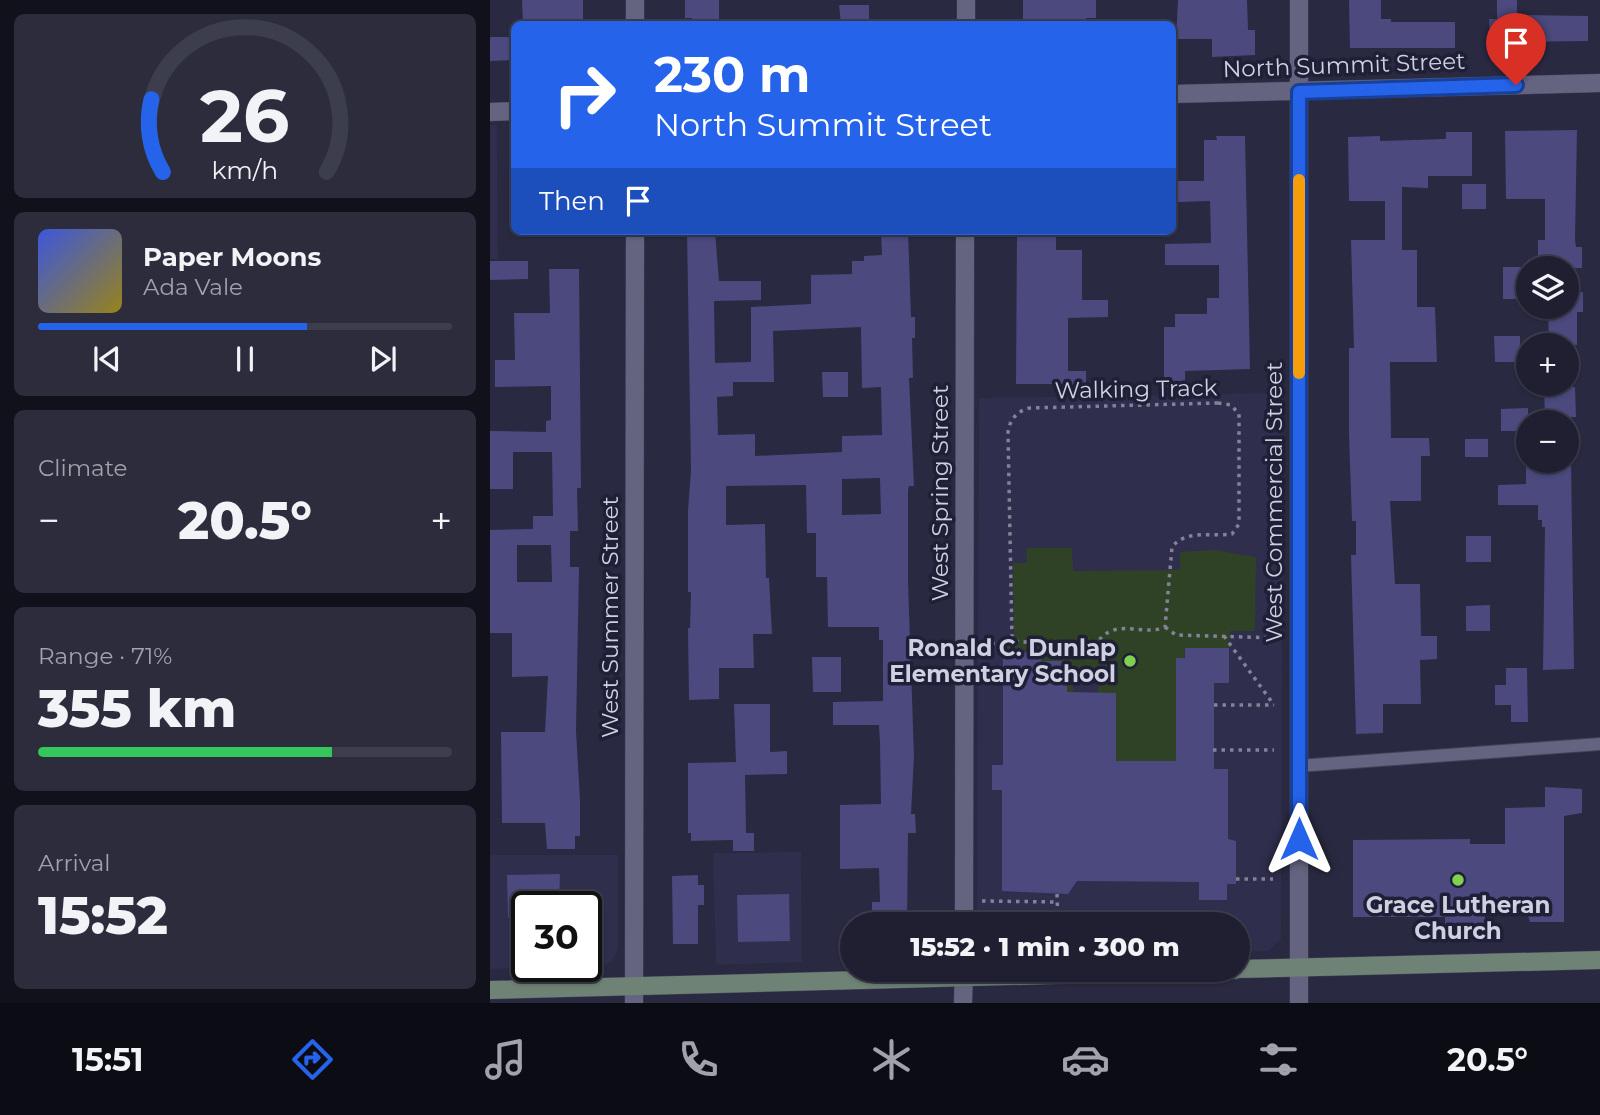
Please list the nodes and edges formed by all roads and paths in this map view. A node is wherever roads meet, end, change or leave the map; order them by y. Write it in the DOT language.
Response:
graph roads {
  1 [pos="635,0"];
  2 [pos="966,0"];
  3 [pos="1299,0"];
  4 [pos="635,21"];
  5 [pos="966,21"];
  6 [pos="1600,83"];
  7 [pos="1299,92"];
  8 [pos="1176,94"];
  9 [pos="490,111"];
  10 [pos="511,111"];
  11 [pos="635,235"];
  12 [pos="965,235"];
  13 [pos="1165,627"];
  14 [pos="1224,636"];
  15 [pos="1299,639"];
  16 [pos="1015,641"];
  17 [pos="964,643"];
  18 [pos="1214,705"];
  19 [pos="1600,744"];
  20 [pos="1213,750"];
  21 [pos="1274,750"];
  22 [pos="1298,766"];
  23 [pos="1236,879"];
  24 [pos="1273,879"];
  25 [pos="1057,894"];
  26 [pos="964,901"];
  27 [pos="1057,902"];
  28 [pos="964,912"];
  29 [pos="1057,912"];
  30 [pos="1600,960"];
  31 [pos="1299,968"];
  32 [pos="1250,970"];
  33 [pos="840,981"];
  34 [pos="963,982"];
  35 [pos="490,990"];
  36 [pos="634,994"];
  37 [pos="963,1003"];
  38 [pos="1299,1003"];
  1 -- 4 [label="street"];
  2 -- 5 [label="street"];
  3 -- 7 [label="street, West Commercial Street"];
  6 -- 7 [label="street, North Summit Street"];
  7 -- 8 [label="street, North Summit Street"];
  7 -- 15 [label="street, West Commercial Street"];
  9 -- 10 [label="street"];
  11 -- 36 [label="street, West Summer Street"];
  12 -- 17 [label="street, West Spring Street"];
  13 -- 14 [label="path"];
  13 -- 16 [label="path"];
  13 -- 16 [label="path, Walking Track"];
  14 -- 15 [label="path"];
  14 -- 18 [label="path"];
  15 -- 22 [label="street, West Commercial Street"];
  16 -- 17 [label="path"];
  17 -- 26 [label="street, West Spring Street"];
  19 -- 22 [label="lane"];
  20 -- 21 [label="path"];
  22 -- 31 [label="street, West Commercial Street"];
  23 -- 24 [label="path"];
  25 -- 27 [label="path"];
  26 -- 27 [label="path"];
  26 -- 28 [label="street, West Spring Street"];
  27 -- 29 [label="path"];
  30 -- 31 [label="main road"];
  31 -- 32 [label="main road"];
  31 -- 38 [label="street, West Commercial Street"];
  33 -- 36 [label="main road"];
  34 -- 37 [label="street"];
  35 -- 36 [label="main road"];
}
